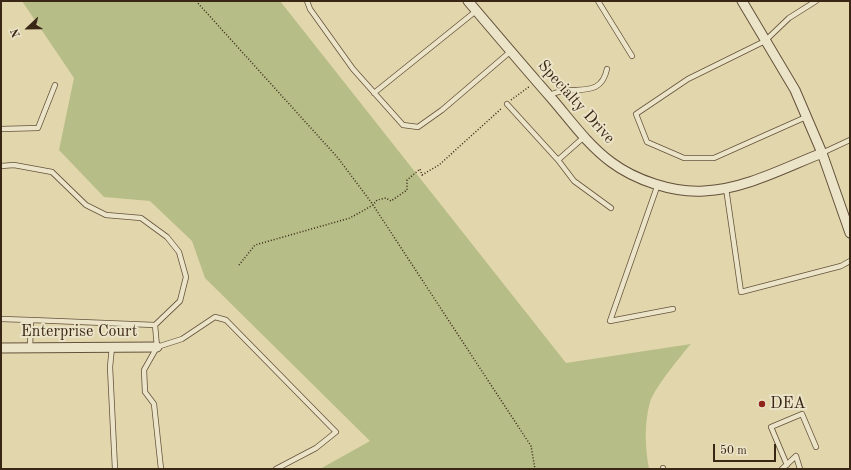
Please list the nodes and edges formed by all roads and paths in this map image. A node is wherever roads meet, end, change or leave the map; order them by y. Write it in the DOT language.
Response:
graph roads {
  1 [pos="196,1"];
  2 [pos="308,1"];
  3 [pos="468,1"];
  4 [pos="598,1"];
  5 [pos="742,1"];
  6 [pos="816,1"];
  7 [pos="476,10"];
  8 [pos="765,41"];
  9 [pos="511,51"];
  10 [pos="632,56"];
  11 [pos="607,69"];
  12 [pos="537,82"];
  13 [pos="54,85"];
  14 [pos="374,93"];
  15 [pos="549,96"];
  16 [pos="507,104"];
  17 [pos="806,117"];
  18 [pos="1,129"];
  19 [pos="584,137"];
  20 [pos="850,140"];
  21 [pos="822,153"];
  22 [pos="558,160"];
  23 [pos="1,166"];
  24 [pos="658,184"];
  25 [pos="726,187"];
  26 [pos="373,206"];
  27 [pos="611,208"];
  28 [pos="850,233"];
  29 [pos="850,261"];
  30 [pos="239,265"];
  31 [pos="673,309"];
  32 [pos="1,319"];
  33 [pos="31,320"];
  34 [pos="155,325"];
  35 [pos="112,347"];
  36 [pos="157,347"];
  37 [pos="1,348"];
  38 [pos="30,348"];
  39 [pos="816,447"];
  40 [pos="784,468"];
  41 [pos="115,469"];
  42 [pos="161,469"];
  43 [pos="276,469"];
  44 [pos="535,469"];
  45 [pos="800,469"];
  1 -- 26 [label="path"];
  2 -- 14 [label="lane"];
  3 -- 7 [label="street, Specialty Drive"];
  4 -- 10 [label="lane"];
  5 -- 8 [label="street"];
  6 -- 8 [label="lane"];
  7 -- 9 [label="street, Specialty Drive"];
  7 -- 14 [label="lane"];
  8 -- 17 [label="street"];
  8 -- 17 [label="lane"];
  9 -- 12 [label="street, Specialty Drive"];
  9 -- 14 [label="lane"];
  11 -- 15 [label="lane"];
  12 -- 15 [label="street, Specialty Drive"];
  12 -- 16 [label="path"];
  13 -- 18 [label="lane"];
  15 -- 19 [label="street, Specialty Drive"];
  16 -- 22 [label="lane"];
  16 -- 26 [label="path"];
  17 -- 21 [label="street"];
  19 -- 22 [label="lane"];
  19 -- 24 [label="street, Specialty Drive"];
  20 -- 21 [label="lane"];
  21 -- 25 [label="street, Specialty Drive"];
  21 -- 28 [label="street"];
  22 -- 27 [label="lane"];
  23 -- 34 [label="lane"];
  24 -- 25 [label="street, Specialty Drive"];
  24 -- 31 [label="lane"];
  25 -- 29 [label="lane"];
  26 -- 30 [label="path"];
  26 -- 44 [label="path"];
  32 -- 33 [label="lane"];
  33 -- 34 [label="lane"];
  33 -- 38 [label="lane"];
  34 -- 36 [label="lane"];
  35 -- 36 [label="street, Enterprise Court"];
  35 -- 38 [label="street, Enterprise Court"];
  35 -- 41 [label="lane"];
  36 -- 42 [label="lane"];
  36 -- 43 [label="lane"];
  37 -- 38 [label="street, Enterprise Court"];
  39 -- 40 [label="lane"];
  40 -- 45 [label="lane"];
}
